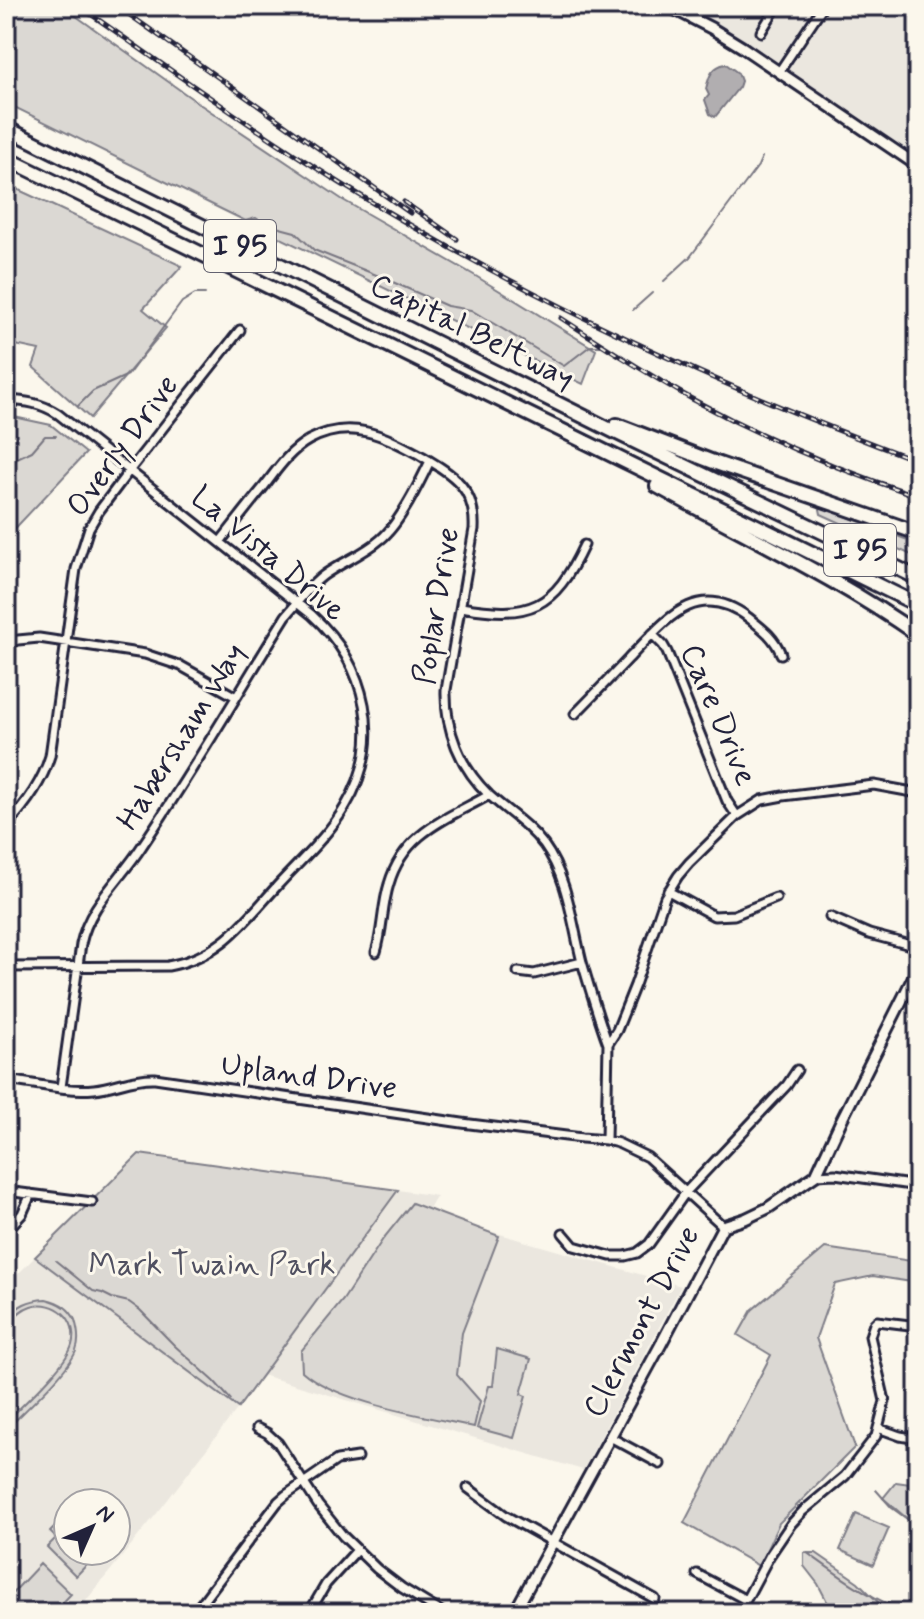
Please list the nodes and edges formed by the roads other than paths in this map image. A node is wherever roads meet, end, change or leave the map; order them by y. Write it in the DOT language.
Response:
graph roads {
  1 [pos="668,6"];
  2 [pos="765,6"];
  3 [pos="819,8"];
  4 [pos="776,9"];
  5 [pos="761,32"];
  6 [pos="779,72"];
  7 [pos="6,128"];
  8 [pos="6,158"];
  9 [pos="918,166"];
  10 [pos="240,330"];
  11 [pos="476,362"];
  12 [pos="6,400"];
  13 [pos="539,420"];
  14 [pos="430,461"];
  15 [pos="129,471"];
  16 [pos="918,533"];
  17 [pos="220,542"];
  18 [pos="584,545"];
  19 [pos="918,578"];
  20 [pos="297,603"];
  21 [pos="918,605"];
  22 [pos="461,607"];
  23 [pos="652,634"];
  24 [pos="918,635"];
  25 [pos="67,642"];
  26 [pos="6,643"];
  27 [pos="781,654"];
  28 [pos="236,697"];
  29 [pos="575,714"];
  30 [pos="918,793"];
  31 [pos="489,795"];
  32 [pos="737,816"];
  33 [pos="6,826"];
  34 [pos="668,891"];
  35 [pos="776,898"];
  36 [pos="830,917"];
  37 [pos="918,947"];
  38 [pos="376,952"];
  39 [pos="582,962"];
  40 [pos="77,966"];
  41 [pos="6,967"];
  42 [pos="918,968"];
  43 [pos="518,972"];
  44 [pos="608,1044"];
  45 [pos="797,1070"];
  46 [pos="6,1080"];
  47 [pos="61,1087"];
  48 [pos="606,1140"];
  49 [pos="816,1175"];
  50 [pos="918,1186"];
  51 [pos="6,1191"];
  52 [pos="686,1192"];
  53 [pos="31,1194"];
  54 [pos="92,1202"];
  55 [pos="723,1226"];
  56 [pos="6,1231"];
  57 [pos="563,1233"];
  58 [pos="918,1326"];
  59 [pos="257,1428"];
  60 [pos="878,1428"];
  61 [pos="610,1437"];
  62 [pos="918,1439"];
  63 [pos="358,1457"];
  64 [pos="660,1464"];
  65 [pos="303,1482"];
  66 [pos="468,1488"];
  67 [pos="554,1542"];
  68 [pos="357,1550"];
  69 [pos="697,1574"];
  70 [pos="655,1599"];
  71 [pos="746,1600"];
  72 [pos="194,1613"];
  73 [pos="309,1613"];
  74 [pos="443,1613"];
  75 [pos="514,1613"];
  76 [pos="739,1613"];
  1 -- 6 [label="street"];
  2 -- 4 [label="street"];
  3 -- 6 [label="street"];
  4 -- 5 [label="street"];
  6 -- 9 [label="street"];
  7 -- 11 [label="highway, Capital Beltway / I 95"];
  8 -- 13 [label="highway, Capital Beltway / I 95"];
  10 -- 15 [label="street, Overly Drive"];
  11 -- 16 [label="highway"];
  11 -- 19 [label="highway, Capital Beltway / I 95"];
  12 -- 15 [label="street, La Vista Drive"];
  13 -- 21 [label="highway, Capital Beltway / I 95"];
  13 -- 24 [label="highway"];
  14 -- 17 [label="street, Poplar Drive"];
  14 -- 20 [label="street, Habersham Way"];
  14 -- 22 [label="street, Poplar Drive"];
  15 -- 17 [label="street, La Vista Drive"];
  15 -- 25 [label="street, Overly Drive"];
  17 -- 20 [label="street, La Vista Drive"];
  18 -- 22 [label="street"];
  20 -- 28 [label="street, Habersham Way"];
  20 -- 40 [label="street, La Vista Drive"];
  22 -- 31 [label="street, Poplar Drive"];
  23 -- 27 [label="street"];
  23 -- 29 [label="street"];
  23 -- 32 [label="street, Care Drive"];
  25 -- 26 [label="street"];
  25 -- 28 [label="street"];
  25 -- 33 [label="street, Overly Drive"];
  28 -- 40 [label="street, Habersham Way"];
  30 -- 32 [label="street"];
  31 -- 38 [label="street"];
  31 -- 39 [label="street, Poplar Drive"];
  32 -- 34 [label="street"];
  34 -- 35 [label="street"];
  34 -- 44 [label="street"];
  36 -- 37 [label="street"];
  39 -- 43 [label="street"];
  39 -- 44 [label="street, Poplar Drive"];
  40 -- 41 [label="street, La Vista Drive"];
  40 -- 47 [label="street, Habersham Way"];
  42 -- 49 [label="street, Clermont Drive"];
  44 -- 48 [label="street"];
  45 -- 52 [label="street"];
  46 -- 47 [label="street, Upland Drive"];
  47 -- 48 [label="street, Upland Drive"];
  48 -- 52 [label="street, Upland Drive"];
  49 -- 50 [label="street"];
  49 -- 55 [label="street, Clermont Drive"];
  51 -- 53 [label="street"];
  52 -- 55 [label="street, Upland Drive"];
  52 -- 57 [label="street"];
  53 -- 54 [label="street"];
  53 -- 56 [label="street"];
  55 -- 61 [label="street, Clermont Drive"];
  58 -- 60 [label="street"];
  59 -- 65 [label="street"];
  60 -- 62 [label="street"];
  60 -- 71 [label="street"];
  61 -- 64 [label="street"];
  61 -- 67 [label="street, Clermont Drive"];
  63 -- 65 [label="street"];
  65 -- 68 [label="street"];
  65 -- 72 [label="street"];
  66 -- 67 [label="street"];
  67 -- 70 [label="street"];
  67 -- 75 [label="street, Clermont Drive"];
  68 -- 73 [label="street"];
  68 -- 74 [label="street"];
  69 -- 71 [label="street"];
  71 -- 76 [label="street"];
}
